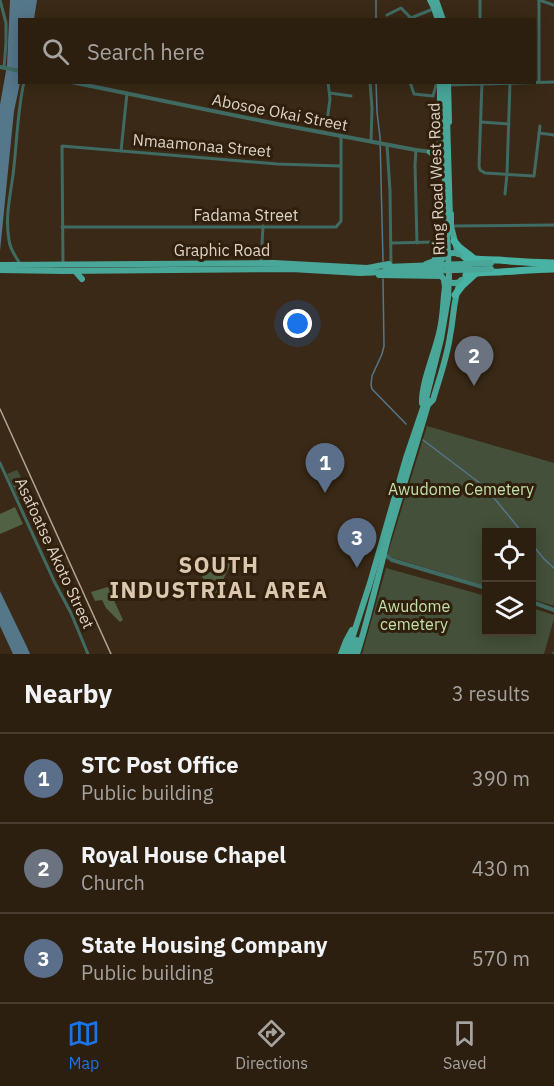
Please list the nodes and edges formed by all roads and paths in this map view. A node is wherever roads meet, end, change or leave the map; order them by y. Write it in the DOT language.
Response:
graph roads {
  1 [pos="0,0"];
  2 [pos="430,0"];
  3 [pos="436,0"];
  4 [pos="480,0"];
  5 [pos="539,0"];
  6 [pos="554,5"];
  7 [pos="434,8"];
  8 [pos="387,15"];
  9 [pos="408,18"];
  10 [pos="437,18"];
  11 [pos="442,18"];
  12 [pos="480,18"];
  13 [pos="4,68"];
  14 [pos="536,82"];
  15 [pos="539,82"];
  16 [pos="554,82"];
  17 [pos="24,84"];
  18 [pos="81,84"];
  19 [pos="328,84"];
  20 [pos="370,84"];
  21 [pos="410,84"];
  22 [pos="443,84"];
  23 [pos="444,84"];
  24 [pos="444,84"];
  25 [pos="444,84"];
  26 [pos="482,84"];
  27 [pos="510,84"];
  28 [pos="127,93"];
  29 [pos="330,93"];
  30 [pos="351,96"];
  31 [pos="327,122"];
  32 [pos="482,122"];
  33 [pos="509,124"];
  34 [pos="540,126"];
  35 [pos="539,133"];
  36 [pos="554,135"];
  37 [pos="341,136"];
  38 [pos="440,141"];
  39 [pos="373,142"];
  40 [pos="387,144"];
  41 [pos="416,150"];
  42 [pos="121,151"];
  43 [pos="430,152"];
  44 [pos="441,153"];
  45 [pos="450,154"];
  46 [pos="443,162"];
  47 [pos="340,166"];
  48 [pos="507,174"];
  49 [pos="505,194"];
  50 [pos="554,225"];
  51 [pos="263,226"];
  52 [pos="451,226"];
  53 [pos="62,227"];
  54 [pos="450,240"];
  55 [pos="434,242"];
  56 [pos="391,243"];
  57 [pos="417,243"];
  58 [pos="461,256"];
  59 [pos="444,257"];
  60 [pos="476,260"];
  61 [pos="432,262"];
  62 [pos="261,263"];
  63 [pos="554,263"];
  64 [pos="0,265"];
  65 [pos="22,265"];
  66 [pos="521,266"];
  67 [pos="8,268"];
  68 [pos="63,268"];
  69 [pos="387,268"];
  70 [pos="554,269"];
  71 [pos="0,270"];
  72 [pos="89,270"];
  73 [pos="374,270"];
  74 [pos="75,271"];
  75 [pos="479,272"];
  76 [pos="447,277"];
  77 [pos="464,278"];
  78 [pos="455,295"];
  79 [pos="425,406"];
  80 [pos="419,426"];
  81 [pos="0,463"];
  82 [pos="384,554"];
  83 [pos="392,560"];
  84 [pos="382,563"];
  85 [pos="482,587"];
  86 [pos="371,602"];
  87 [pos="536,604"];
  88 [pos="554,610"];
  89 [pos="357,621"];
  90 [pos="88,654"];
  91 [pos="341,654"];
  92 [pos="347,654"];
  93 [pos="352,654"];
  94 [pos="357,654"];
  1 -- 13 [label="street"];
  2 -- 7 [label="main road"];
  3 -- 11 [label="main road"];
  4 -- 12 [label="street"];
  5 -- 6 [label="street"];
  5 -- 15 [label="street"];
  7 -- 9 [label="street"];
  7 -- 10 [label="main road"];
  8 -- 9 [label="street"];
  14 -- 15 [label="street"];
  15 -- 16 [label="street"];
  17 -- 65 [label="street"];
  18 -- 28 [label="street, Abosoe Okai Street"];
  19 -- 29 [label="street"];
  20 -- 39 [label="street"];
  21 -- 22 [label="street"];
  23 -- 38 [label="main road, Ring Road West Road"];
  24 -- 45 [label="main road, Ring Road West Road"];
  25 -- 76 [label="main road, Ring Road West Road, bridge"];
  26 -- 32 [label="street"];
  27 -- 33 [label="street"];
  28 -- 37 [label="street, Abosoe Okai Street"];
  28 -- 42 [label="street"];
  29 -- 30 [label="street"];
  29 -- 31 [label="street"];
  32 -- 33 [label="street"];
  32 -- 48 [label="street"];
  33 -- 48 [label="street"];
  34 -- 35 [label="street"];
  35 -- 36 [label="street"];
  35 -- 48 [label="street"];
  37 -- 39 [label="street, Abosoe Okai Street"];
  37 -- 47 [label="street, Fadama Street"];
  38 -- 43 [label="main road"];
  38 -- 44 [label="main road, Ring Road West Road"];
  39 -- 40 [label="street, Abosoe Okai Street"];
  40 -- 41 [label="street, Abosoe Okai Street"];
  40 -- 56 [label="street"];
  41 -- 43 [label="street, Abosoe Okai Street"];
  41 -- 57 [label="street"];
  42 -- 47 [label="street, Nmaamonaa Street"];
  42 -- 53 [label="street, Nmaamonaa Street"];
  43 -- 44 [label="street, Abosoe Okai Street"];
  43 -- 46 [label="main road"];
  44 -- 45 [label="street, Abosoe Okai Street"];
  44 -- 46 [label="main road, Ring Road West Road"];
  45 -- 52 [label="main road, Ring Road West Road"];
  46 -- 54 [label="main road, Ring Road West Road"];
  47 -- 51 [label="street, Fadama Street"];
  48 -- 49 [label="street"];
  50 -- 52 [label="street"];
  51 -- 53 [label="street, Fadama Street"];
  51 -- 62 [label="street"];
  52 -- 54 [label="main road, Ring Road West Road"];
  53 -- 68 [label="street"];
  54 -- 58 [label="main road, Ring Road West Road"];
  54 -- 59 [label="main road, Ring Road West Road"];
  54 -- 60 [label="highway"];
  54 -- 61 [label="main road"];
  55 -- 57 [label="street"];
  56 -- 57 [label="street"];
  56 -- 69 [label="street"];
  58 -- 59 [label="main road"];
  58 -- 60 [label="highway"];
  58 -- 77 [label="main road"];
  59 -- 61 [label="main road"];
  59 -- 76 [label="main road"];
  60 -- 66 [label="highway"];
  61 -- 69 [label="main road"];
  62 -- 68 [label="main road, Graphic Road"];
  62 -- 73 [label="main road, Graphic Road"];
  63 -- 66 [label="highway"];
  64 -- 67 [label="main road, Graphic Road"];
  65 -- 67 [label="main road, Graphic Road"];
  65 -- 68 [label="main road, Graphic Road"];
  66 -- 69 [label="main road, bridge"];
  66 -- 70 [label="highway"];
  66 -- 75 [label="highway"];
  67 -- 68 [label="main road, Graphic Road"];
  67 -- 71 [label="main road, Graphic Road"];
  68 -- 74 [label="main road, Graphic Road"];
  69 -- 73 [label="main road"];
  72 -- 73 [label="main road, Graphic Road"];
  72 -- 74 [label="main road, Graphic Road"];
  72 -- 74 [label="main road"];
  73 -- 76 [label="main road, Graphic Road"];
  75 -- 77 [label="highway"];
  75 -- 78 [label="highway"];
  76 -- 77 [label="main road"];
  76 -- 79 [label="main road, bridge"];
  76 -- 79 [label="main road"];
  77 -- 78 [label="main road"];
  78 -- 79 [label="main road"];
  79 -- 80 [label="main road"];
  80 -- 82 [label="main road"];
  80 -- 89 [label="main road"];
  81 -- 90 [label="street, Asafoatse Akoto Street"];
  82 -- 83 [label="street"];
  82 -- 84 [label="main road"];
  83 -- 84 [label="street"];
  83 -- 85 [label="street"];
  84 -- 86 [label="main road"];
  86 -- 93 [label="main road"];
  86 -- 94 [label="main road"];
  87 -- 88 [label="street"];
  89 -- 91 [label="main road"];
  89 -- 92 [label="main road"];
}
